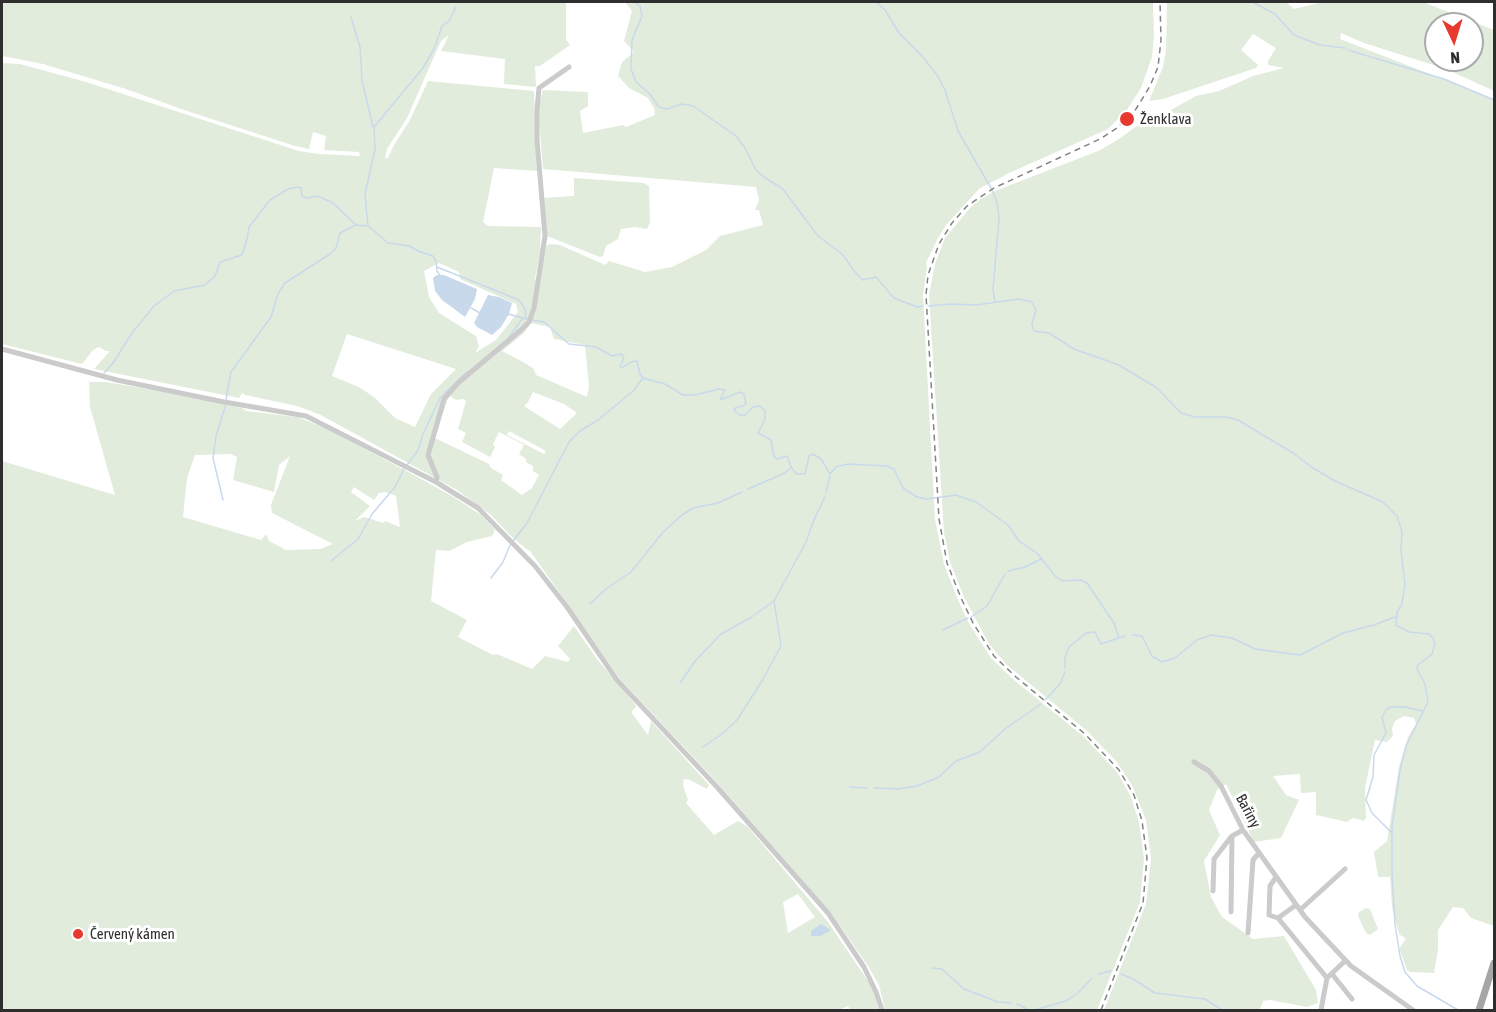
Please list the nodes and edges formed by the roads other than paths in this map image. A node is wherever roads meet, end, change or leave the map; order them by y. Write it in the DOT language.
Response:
graph roads {
  1 [pos="569,67"];
  2 [pos="2,349"];
  3 [pos="436,482"];
  4 [pos="1194,762"];
  5 [pos="1243,830"];
  6 [pos="1232,836"];
  7 [pos="1259,853"];
  8 [pos="1345,869"];
  9 [pos="1276,877"];
  10 [pos="1213,891"];
  11 [pos="1298,907"];
  12 [pos="1231,912"];
  13 [pos="1278,918"];
  14 [pos="1248,933"];
  15 [pos="1345,961"];
  16 [pos="1494,963"];
  17 [pos="1329,976"];
  18 [pos="1352,999"];
  19 [pos="882,1011"];
  20 [pos="1321,1011"];
  21 [pos="1413,1011"];
  22 [pos="1479,1011"];
  1 -- 3 [label="street"];
  2 -- 3 [label="street"];
  3 -- 19 [label="street"];
  4 -- 5 [label="street, Bařiny"];
  5 -- 6 [label="street"];
  5 -- 7 [label="street, Bařiny"];
  6 -- 10 [label="street"];
  6 -- 12 [label="street"];
  7 -- 9 [label="street, Bařiny"];
  7 -- 14 [label="street"];
  8 -- 11 [label="street"];
  9 -- 11 [label="street, Bařiny"];
  9 -- 13 [label="street"];
  11 -- 13 [label="street"];
  11 -- 15 [label="street, Bařiny"];
  13 -- 17 [label="street"];
  15 -- 17 [label="street"];
  15 -- 21 [label="street, Bařiny"];
  16 -- 22 [label="main road"];
  17 -- 18 [label="street"];
  17 -- 20 [label="street"];
}
